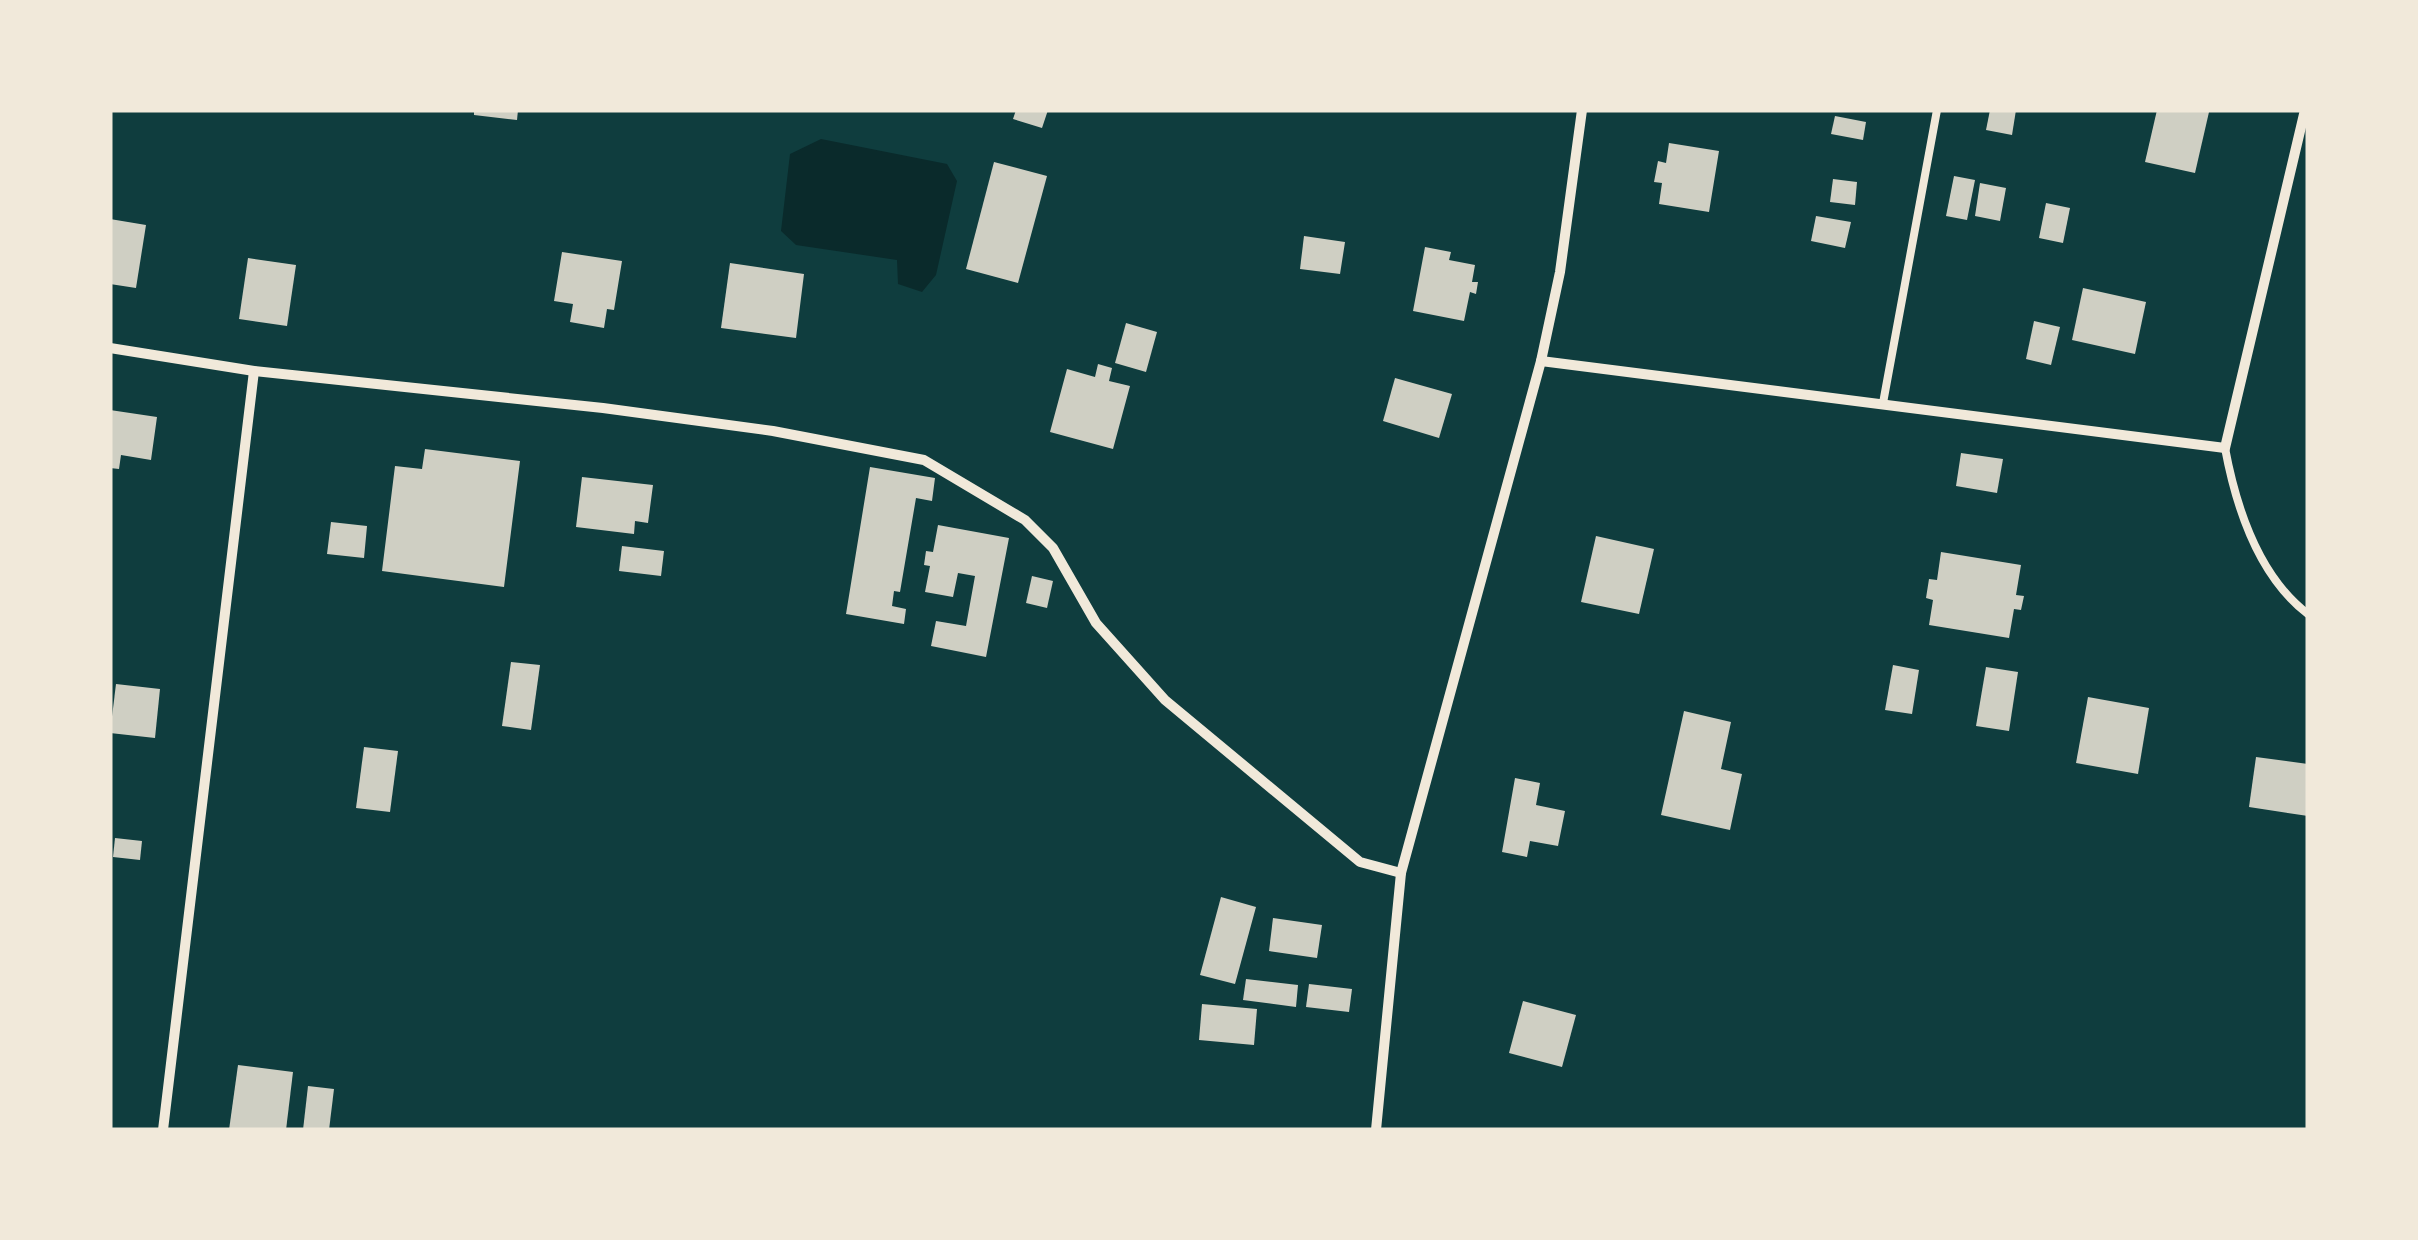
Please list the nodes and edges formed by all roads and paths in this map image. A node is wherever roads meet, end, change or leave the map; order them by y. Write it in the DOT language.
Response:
graph roads {
  1 [pos="1582,110"];
  2 [pos="1937,110"];
  3 [pos="2305,110"];
  4 [pos="110,348"];
  5 [pos="1541,361"];
  6 [pos="254,371"];
  7 [pos="1882,403"];
  8 [pos="2225,448"];
  9 [pos="2308,614"];
  10 [pos="1401,873"];
  11 [pos="163,1130"];
  12 [pos="1376,1130"];
  1 -- 5 [label="street"];
  2 -- 7 [label="lane"];
  3 -- 8 [label="street"];
  4 -- 6 [label="street"];
  5 -- 7 [label="street"];
  5 -- 10 [label="street"];
  6 -- 10 [label="street"];
  6 -- 11 [label="street"];
  7 -- 8 [label="street"];
  8 -- 9 [label="lane"];
  10 -- 12 [label="street"];
}
